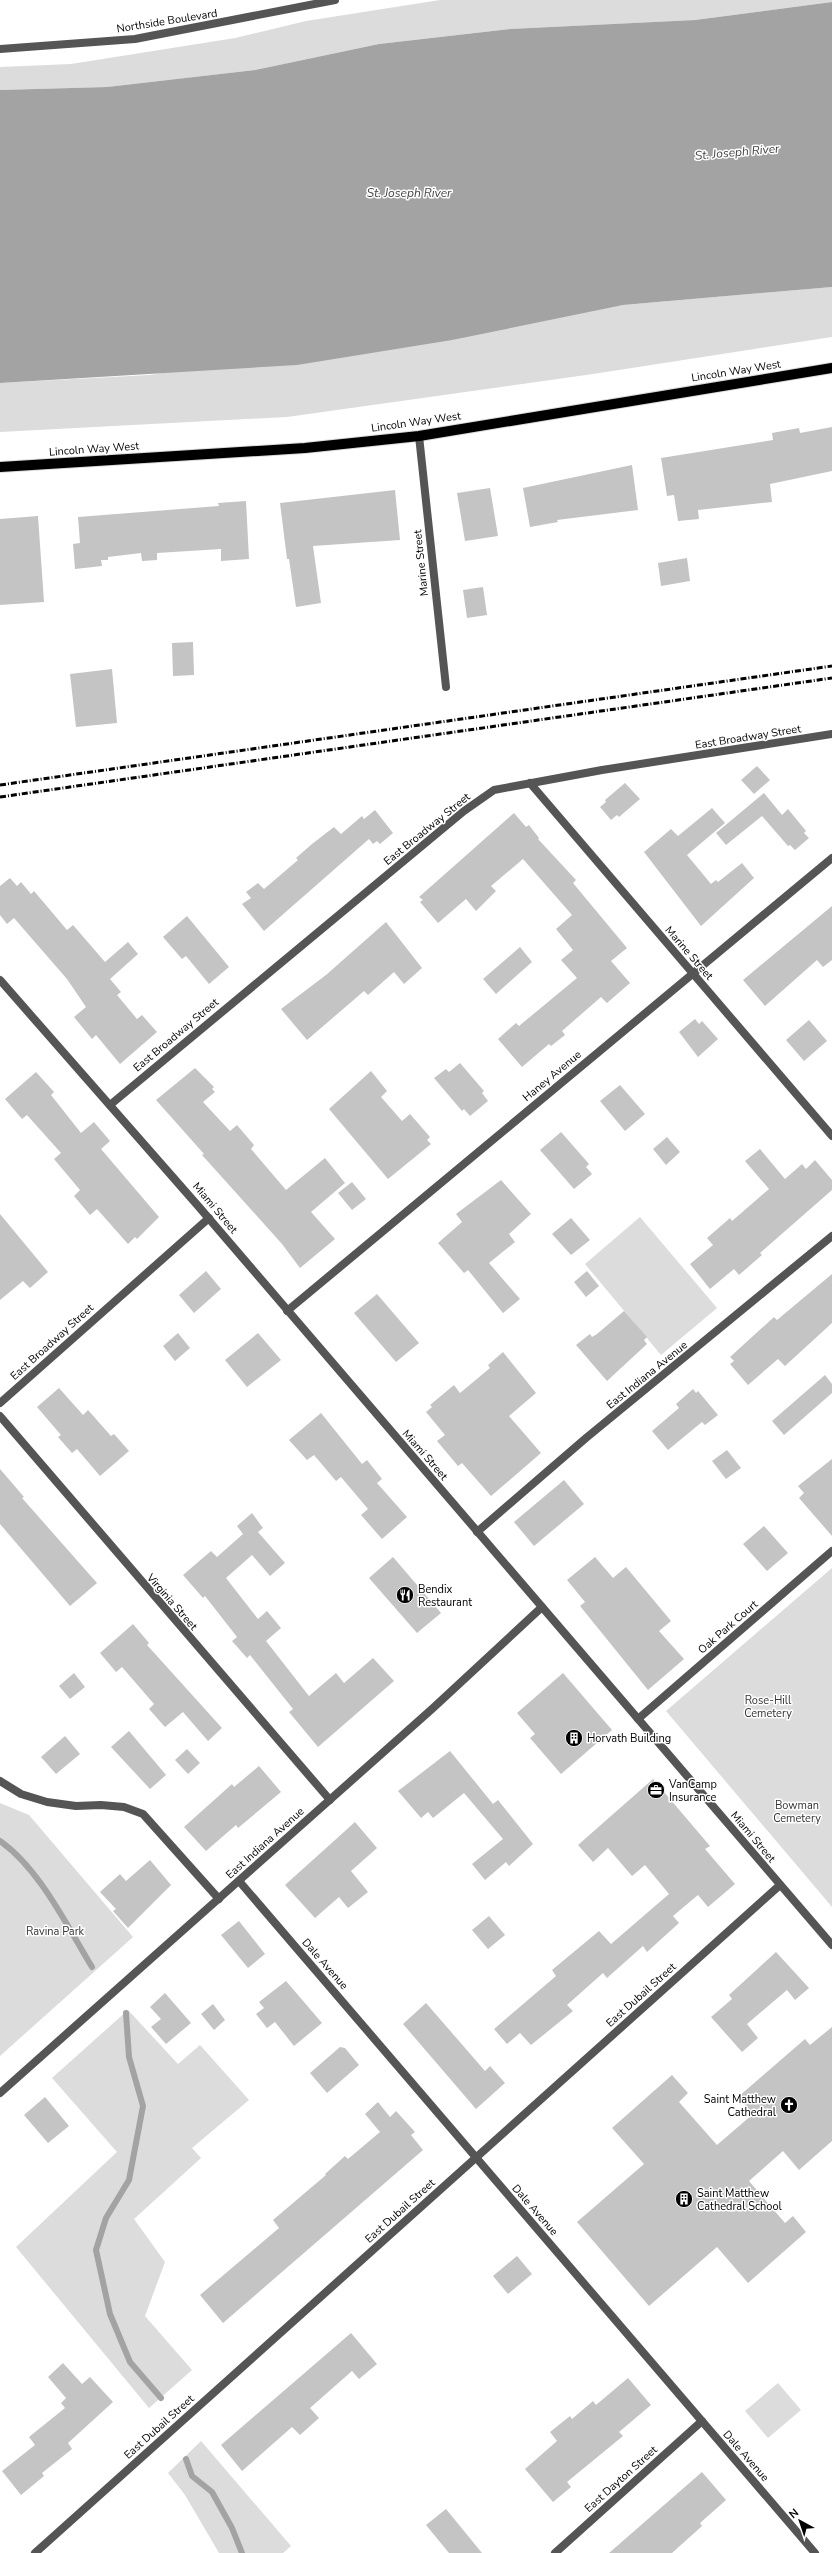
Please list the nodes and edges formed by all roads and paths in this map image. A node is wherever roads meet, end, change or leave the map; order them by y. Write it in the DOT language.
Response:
graph roads {
  1 [pos="335,0"];
  2 [pos="302,3"];
  3 [pos="0,49"];
  4 [pos="832,368"];
  5 [pos="419,436"];
  6 [pos="0,467"];
  7 [pos="446,687"];
  8 [pos="832,734"];
  9 [pos="530,783"];
  10 [pos="832,858"];
  11 [pos="692,974"];
  12 [pos="0,980"];
  13 [pos="110,1105"];
  14 [pos="832,1136"];
  15 [pos="208,1218"];
  16 [pos="832,1236"];
  17 [pos="287,1311"];
  18 [pos="0,1404"];
  19 [pos="0,1416"];
  20 [pos="477,1532"];
  21 [pos="832,1551"];
  22 [pos="542,1607"];
  23 [pos="638,1719"];
  24 [pos="0,1781"];
  25 [pos="330,1800"];
  26 [pos="239,1881"];
  27 [pos="780,1885"];
  28 [pos="219,1899"];
  29 [pos="832,1945"];
  30 [pos="0,2093"];
  31 [pos="476,2158"];
  32 [pos="702,2421"];
  33 [pos="35,2553"];
  34 [pos="555,2553"];
  35 [pos="815,2553"];
  1 -- 2 [label="street, Northside Boulevard"];
  2 -- 3 [label="street, Northside Boulevard"];
  4 -- 5 [label="main road, Lincoln Way West"];
  5 -- 6 [label="main road, Lincoln Way West"];
  5 -- 7 [label="street, Marine Street"];
  8 -- 9 [label="street, East Broadway Street"];
  9 -- 11 [label="street, Marine Street"];
  9 -- 13 [label="street, East Broadway Street"];
  10 -- 11 [label="street, Haney Avenue"];
  11 -- 14 [label="street, Marine Street"];
  11 -- 17 [label="street, Haney Avenue"];
  12 -- 13 [label="street, Miami Street"];
  13 -- 15 [label="street, Miami Street"];
  15 -- 17 [label="street, Miami Street"];
  15 -- 18 [label="street, East Broadway Street"];
  16 -- 20 [label="street, East Indiana Avenue"];
  17 -- 20 [label="street, Miami Street"];
  19 -- 25 [label="street, Virginia Street"];
  20 -- 22 [label="street, Miami Street"];
  21 -- 23 [label="street, Oak Park Court"];
  22 -- 23 [label="street, Miami Street"];
  22 -- 25 [label="street, East Indiana Avenue"];
  23 -- 27 [label="street, Miami Street"];
  24 -- 28 [label="street"];
  25 -- 26 [label="street, East Indiana Avenue"];
  26 -- 28 [label="street, East Indiana Avenue"];
  26 -- 31 [label="street, Dale Avenue"];
  27 -- 29 [label="street, Miami Street"];
  27 -- 31 [label="street, East Dubail Street"];
  28 -- 30 [label="street, East Indiana Avenue"];
  31 -- 32 [label="street, Dale Avenue"];
  31 -- 33 [label="street, East Dubail Street"];
  32 -- 34 [label="street, East Dayton Street"];
  32 -- 35 [label="street, Dale Avenue"];
}
